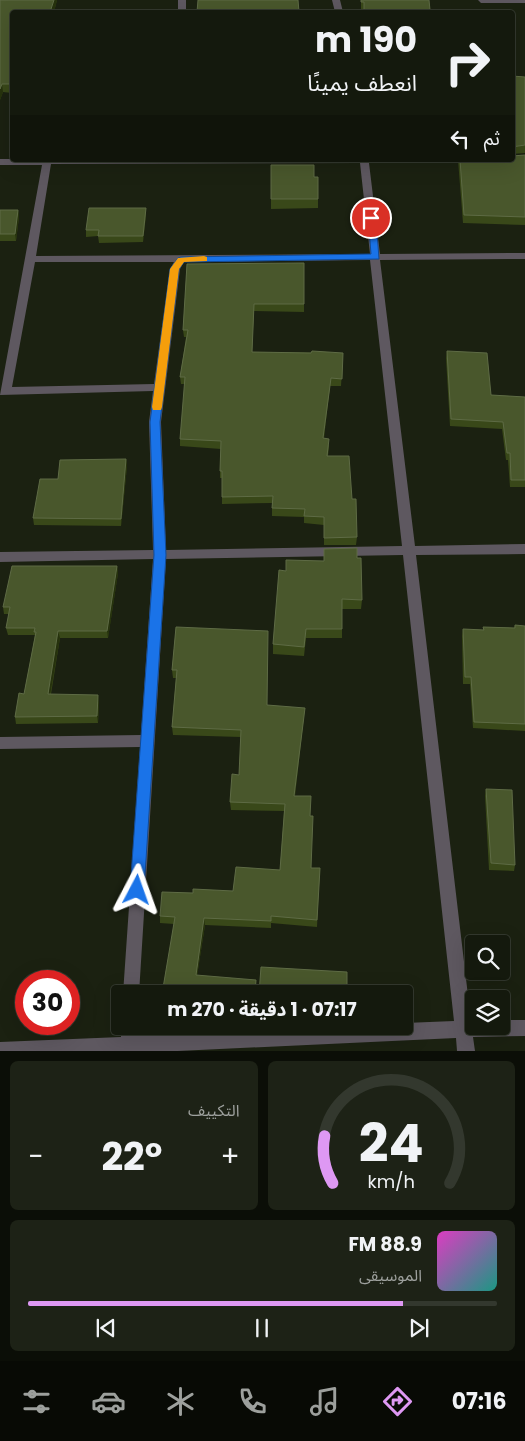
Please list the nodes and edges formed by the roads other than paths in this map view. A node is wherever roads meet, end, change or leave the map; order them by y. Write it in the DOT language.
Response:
graph roads {
  1 [pos="481,0"];
  2 [pos="525,1"];
  3 [pos="0,162"];
  4 [pos="47,162"];
  5 [pos="364,162"];
  6 [pos="525,256"];
  7 [pos="376,257"];
  8 [pos="31,259"];
  9 [pos="181,260"];
  10 [pos="160,387"];
  11 [pos="3,391"];
  12 [pos="525,549"];
  13 [pos="409,551"];
  14 [pos="160,555"];
  15 [pos="0,557"];
  16 [pos="147,741"];
  17 [pos="0,743"];
  18 [pos="132,985"];
  19 [pos="525,1028"];
  20 [pos="463,1029"];
  21 [pos="130,1035"];
  22 [pos="129,1044"];
  23 [pos="0,1051"];
  24 [pos="466,1051"];
  1 -- 2 [label="street"];
  3 -- 4 [label="street"];
  4 -- 8 [label="street"];
  5 -- 7 [label="street"];
  6 -- 7 [label="street"];
  7 -- 9 [label="street"];
  7 -- 13 [label="street"];
  8 -- 9 [label="street"];
  8 -- 11 [label="street"];
  9 -- 10 [label="street"];
  10 -- 11 [label="street"];
  10 -- 14 [label="street"];
  12 -- 13 [label="street"];
  13 -- 14 [label="street"];
  13 -- 20 [label="street"];
  14 -- 15 [label="street"];
  14 -- 16 [label="street"];
  16 -- 17 [label="street"];
  16 -- 18 [label="street"];
  19 -- 20 [label="street"];
  20 -- 22 [label="street"];
  20 -- 24 [label="street"];
  21 -- 22 [label="street"];
  22 -- 23 [label="street"];
}
